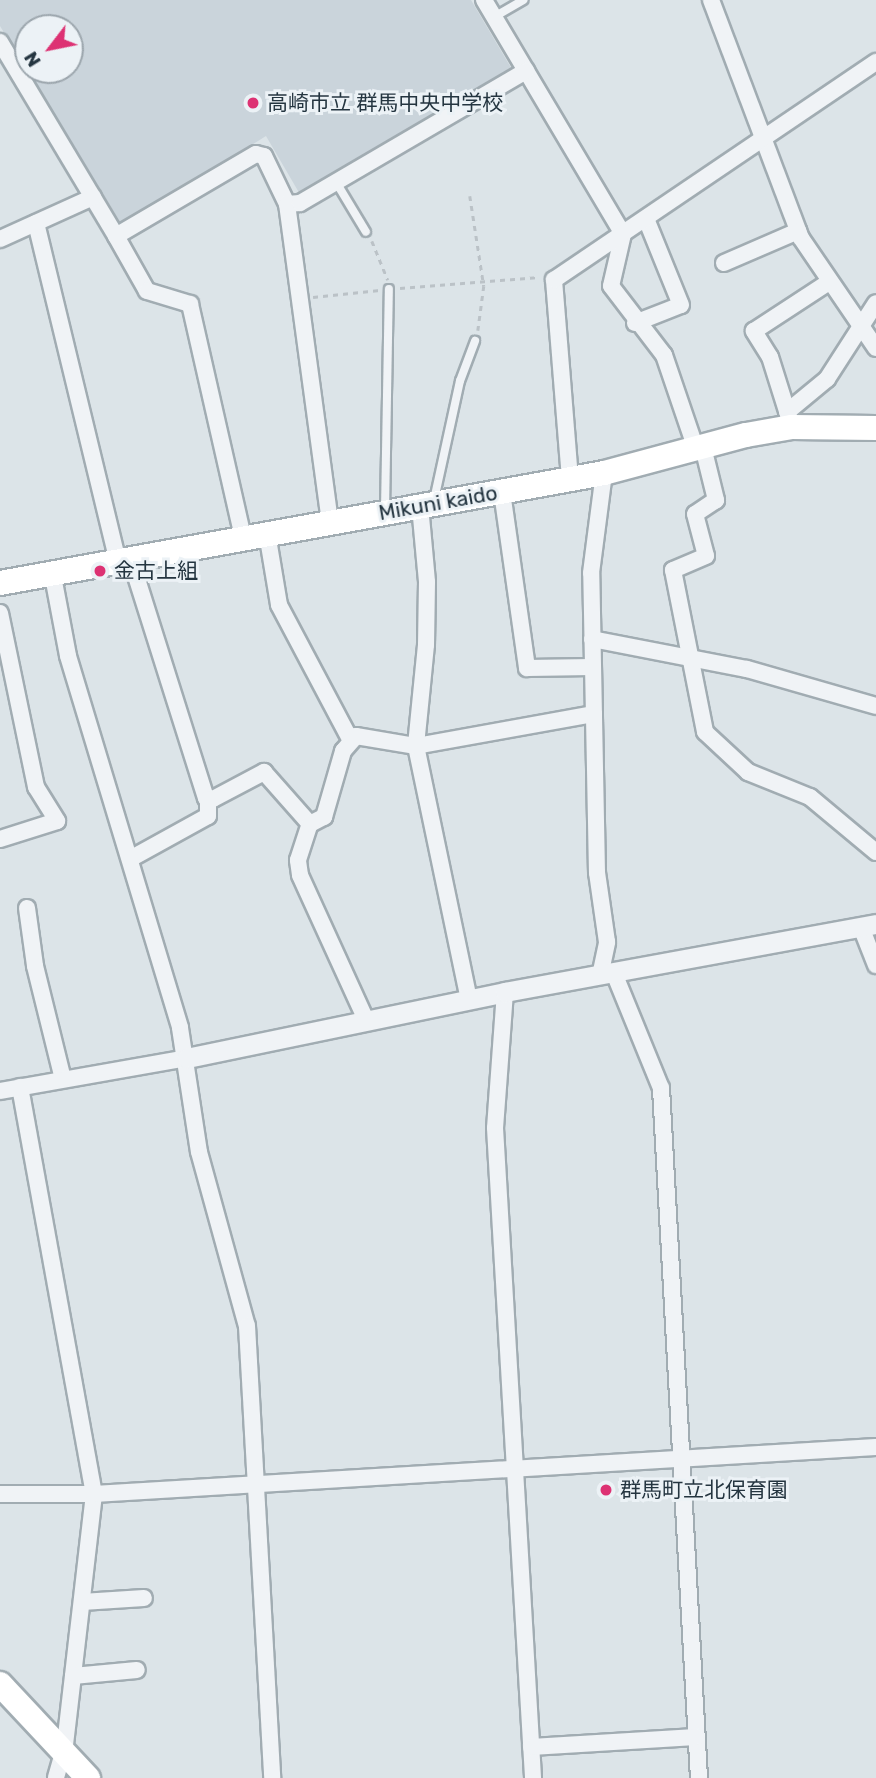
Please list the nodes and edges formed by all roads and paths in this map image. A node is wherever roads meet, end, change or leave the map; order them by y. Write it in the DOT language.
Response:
graph roads {
  1 [pos="484,0"];
  2 [pos="523,0"];
  3 [pos="710,0"];
  4 [pos="494,17"];
  5 [pos="0,42"];
  6 [pos="876,62"];
  7 [pos="526,71"];
  8 [pos="761,139"];
  9 [pos="336,182"];
  10 [pos="470,196"];
  11 [pos="93,197"];
  12 [pos="287,204"];
  13 [pos="646,219"];
  14 [pos="36,223"];
  15 [pos="798,231"];
  16 [pos="366,233"];
  17 [pos="623,234"];
  18 [pos="116,236"];
  19 [pos="0,239"];
  20 [pos="724,263"];
  21 [pos="481,279"];
  22 [pos="554,280"];
  23 [pos="830,282"];
  24 [pos="389,289"];
  25 [pos="876,303"];
  26 [pos="635,323"];
  27 [pos="858,324"];
  28 [pos="475,341"];
  29 [pos="876,348"];
  30 [pos="789,420"];
  31 [pos="876,428"];
  32 [pos="699,448"];
  33 [pos="604,473"];
  34 [pos="570,479"];
  35 [pos="502,492"];
  36 [pos="427,504"];
  37 [pos="385,512"];
  38 [pos="330,523"];
  39 [pos="255,536"];
  40 [pos="123,558"];
  41 [pos="52,571"];
  42 [pos="0,583"];
  43 [pos="0,613"];
  44 [pos="592,639"];
  45 [pos="690,658"];
  46 [pos="592,667"];
  47 [pos="876,706"];
  48 [pos="594,714"];
  49 [pos="351,741"];
  50 [pos="416,746"];
  51 [pos="208,799"];
  52 [pos="310,824"];
  53 [pos="1,836"];
  54 [pos="876,852"];
  55 [pos="130,859"];
  56 [pos="27,908"];
  57 [pos="869,925"];
  58 [pos="876,965"];
  59 [pos="607,974"];
  60 [pos="505,992"];
  61 [pos="469,999"];
  62 [pos="366,1020"];
  63 [pos="187,1058"];
  64 [pos="63,1079"];
  65 [pos="20,1087"];
  66 [pos="0,1091"];
  67 [pos="876,1447"];
  68 [pos="681,1459"];
  69 [pos="513,1470"];
  70 [pos="254,1484"];
  71 [pos="0,1494"];
  72 [pos="94,1494"];
  73 [pos="144,1598"];
  74 [pos="82,1602"];
  75 [pos="136,1670"];
  76 [pos="73,1676"];
  77 [pos="0,1684"];
  78 [pos="696,1737"];
  79 [pos="531,1747"];
  80 [pos="63,1753"];
  81 [pos="56,1778"];
  82 [pos="88,1778"];
  83 [pos="272,1778"];
  84 [pos="533,1778"];
  85 [pos="699,1778"];
  1 -- 4 [label="street"];
  2 -- 4 [label="lane"];
  3 -- 8 [label="street"];
  4 -- 7 [label="street"];
  5 -- 11 [label="street"];
  6 -- 8 [label="street"];
  7 -- 9 [label="street"];
  7 -- 17 [label="street"];
  8 -- 13 [label="street"];
  8 -- 15 [label="street"];
  9 -- 12 [label="street"];
  9 -- 16 [label="lane"];
  10 -- 21 [label="path"];
  11 -- 14 [label="street"];
  11 -- 18 [label="street"];
  12 -- 18 [label="street"];
  12 -- 38 [label="street"];
  13 -- 17 [label="street"];
  13 -- 26 [label="street"];
  14 -- 19 [label="street"];
  14 -- 40 [label="street"];
  15 -- 20 [label="street"];
  15 -- 23 [label="street"];
  16 -- 24 [label="path"];
  17 -- 22 [label="street"];
  17 -- 26 [label="street"];
  18 -- 39 [label="street"];
  21 -- 22 [label="path"];
  21 -- 28 [label="path"];
  22 -- 34 [label="street"];
  23 -- 27 [label="street"];
  23 -- 30 [label="street"];
  24 -- 37 [label="lane"];
  25 -- 27 [label="street"];
  26 -- 32 [label="street"];
  27 -- 29 [label="street"];
  27 -- 30 [label="street"];
  28 -- 36 [label="lane"];
  30 -- 31 [label="main road, Mikuni kaido"];
  30 -- 32 [label="main road, Mikuni kaido"];
  32 -- 33 [label="main road, Mikuni kaido"];
  32 -- 45 [label="street"];
  33 -- 34 [label="main road, Mikuni kaido"];
  33 -- 44 [label="street"];
  34 -- 35 [label="main road, Mikuni kaido"];
  35 -- 36 [label="main road, Mikuni kaido"];
  35 -- 46 [label="street"];
  36 -- 37 [label="main road, Mikuni kaido"];
  36 -- 50 [label="street"];
  37 -- 38 [label="main road, Mikuni kaido"];
  38 -- 39 [label="main road, Mikuni kaido"];
  39 -- 40 [label="main road, Mikuni kaido"];
  39 -- 49 [label="street"];
  40 -- 41 [label="main road, Mikuni kaido"];
  40 -- 51 [label="street"];
  41 -- 42 [label="main road, Mikuni kaido"];
  41 -- 55 [label="street"];
  43 -- 53 [label="street"];
  44 -- 45 [label="street"];
  44 -- 46 [label="street"];
  45 -- 47 [label="street"];
  45 -- 54 [label="street"];
  46 -- 48 [label="street"];
  48 -- 50 [label="street"];
  48 -- 59 [label="street"];
  49 -- 50 [label="street"];
  49 -- 52 [label="street"];
  50 -- 61 [label="street"];
  51 -- 52 [label="street"];
  51 -- 55 [label="street"];
  52 -- 62 [label="street"];
  55 -- 63 [label="street"];
  56 -- 64 [label="street"];
  57 -- 58 [label="street"];
  57 -- 59 [label="street"];
  59 -- 60 [label="street"];
  59 -- 68 [label="street"];
  60 -- 61 [label="street"];
  60 -- 69 [label="street"];
  61 -- 62 [label="street"];
  62 -- 63 [label="street"];
  63 -- 64 [label="street"];
  63 -- 70 [label="street"];
  64 -- 65 [label="street"];
  65 -- 66 [label="street"];
  65 -- 72 [label="street"];
  67 -- 68 [label="street"];
  68 -- 69 [label="street"];
  68 -- 78 [label="street"];
  69 -- 70 [label="street"];
  69 -- 79 [label="street"];
  70 -- 72 [label="street"];
  70 -- 83 [label="street"];
  71 -- 72 [label="street"];
  72 -- 74 [label="street"];
  73 -- 74 [label="street"];
  74 -- 76 [label="street"];
  75 -- 76 [label="street"];
  76 -- 80 [label="street"];
  77 -- 80 [label="main road"];
  78 -- 79 [label="street"];
  78 -- 85 [label="street"];
  79 -- 84 [label="street"];
  80 -- 81 [label="street"];
  80 -- 82 [label="main road"];
}
